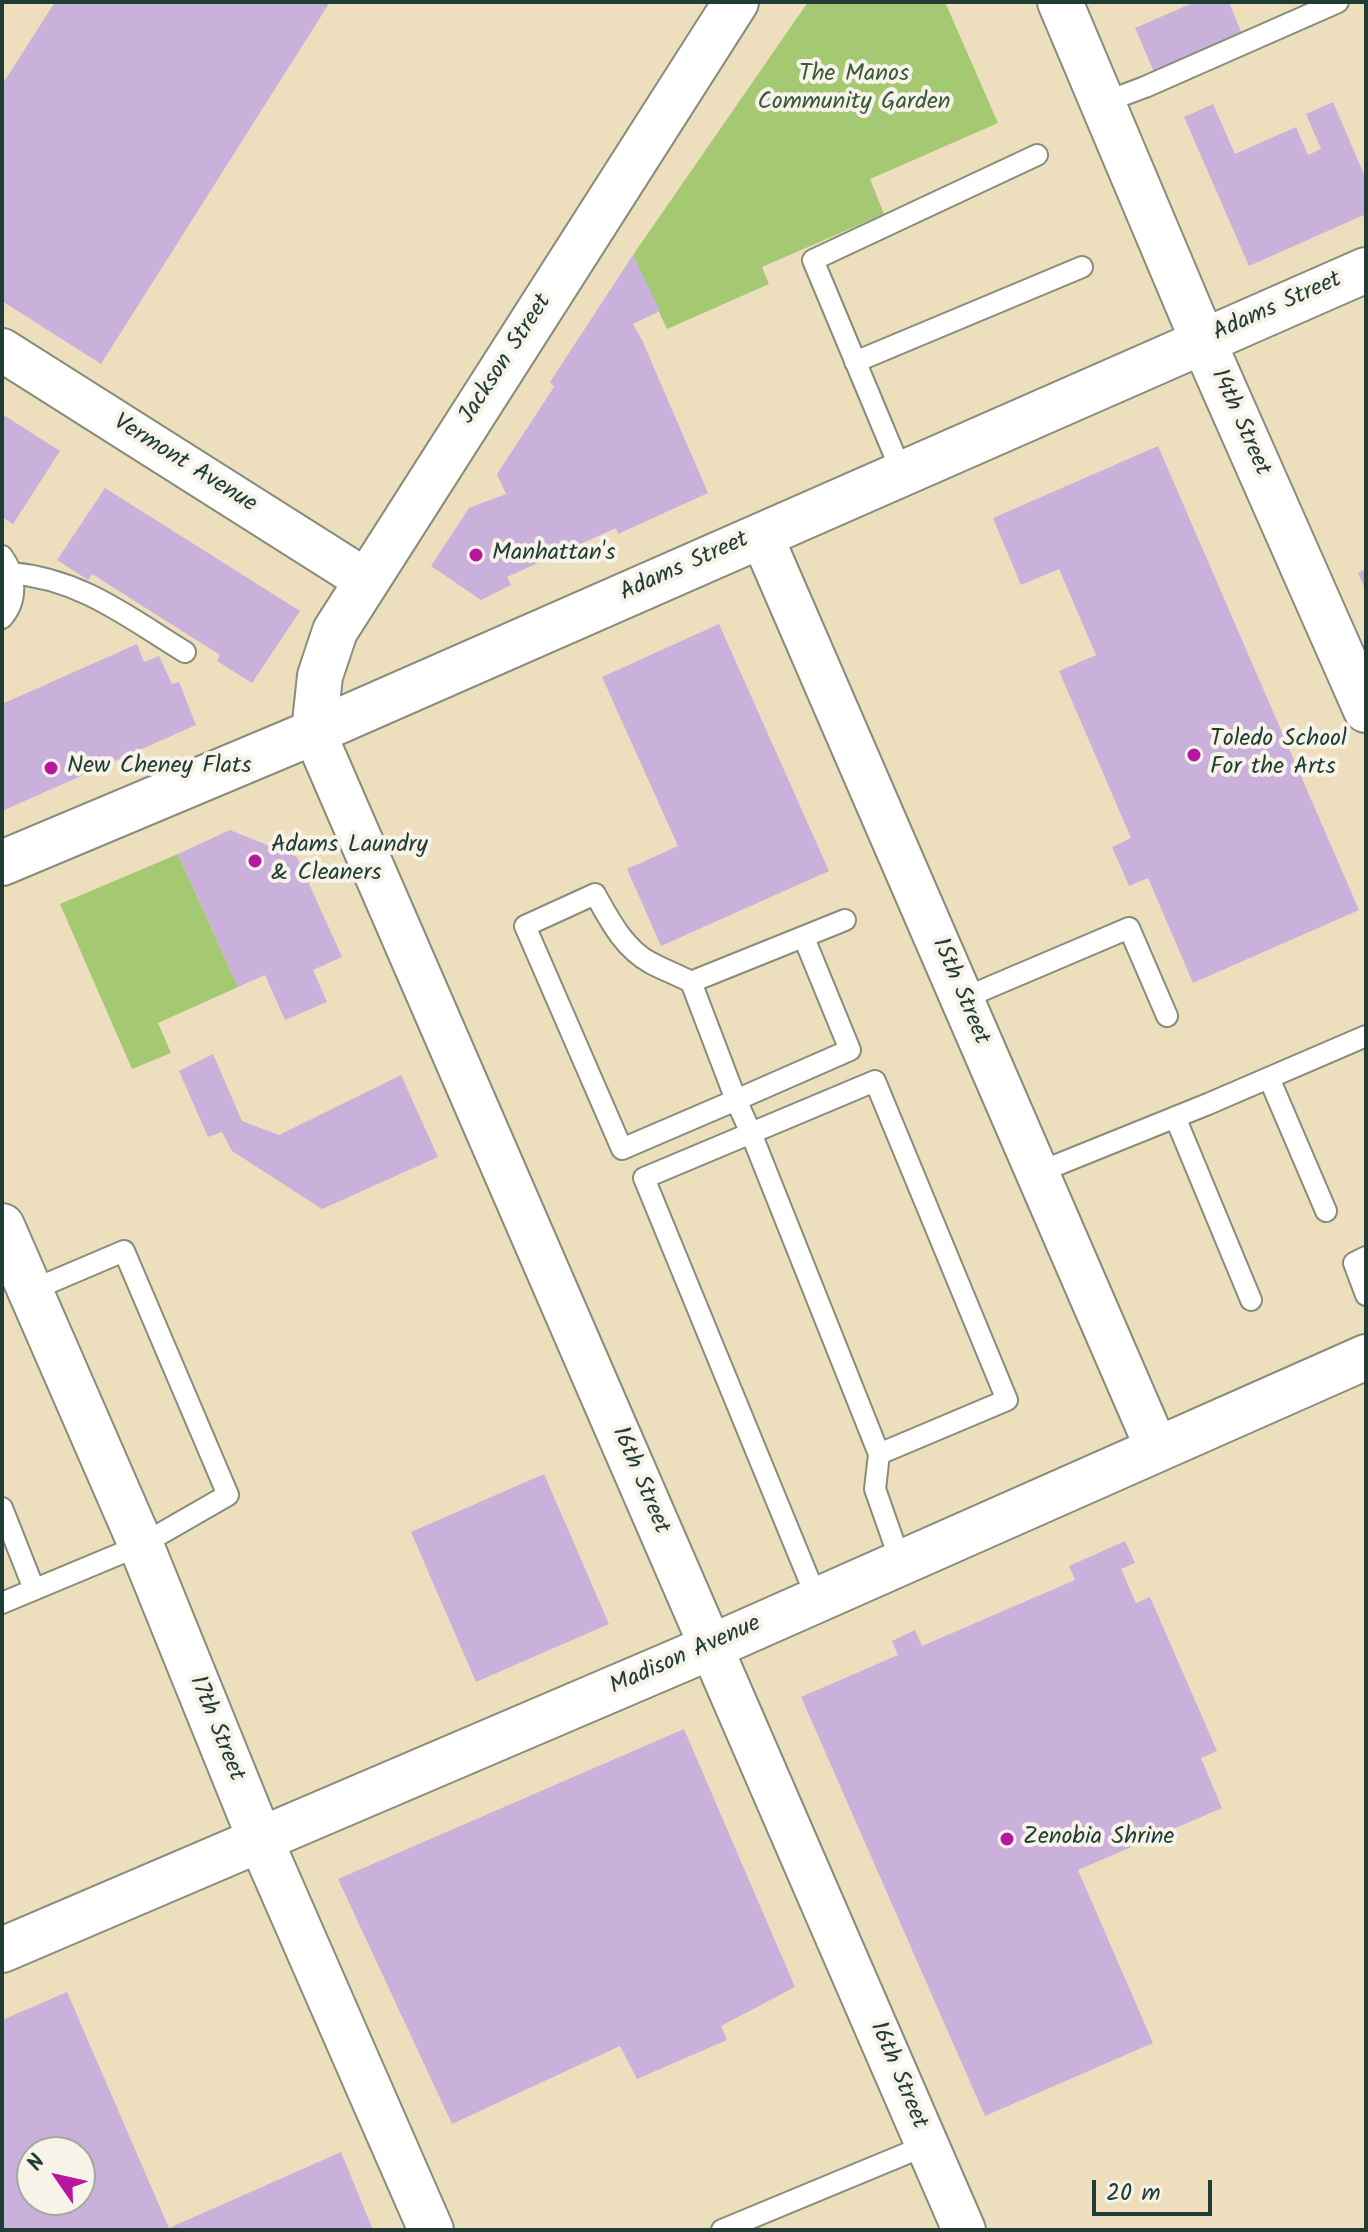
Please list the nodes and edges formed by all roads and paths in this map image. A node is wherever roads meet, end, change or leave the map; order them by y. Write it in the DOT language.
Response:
graph roads {
  1 [pos="736,2"];
  2 [pos="1060,2"];
  3 [pos="1332,3"];
  4 [pos="1102,103"];
  5 [pos="1037,155"];
  6 [pos="1082,267"];
  7 [pos="1366,270"];
  8 [pos="1203,341"];
  9 [pos="2,350"];
  10 [pos="855,362"];
  11 [pos="902,473"];
  12 [pos="761,535"];
  13 [pos="7,564"];
  14 [pos="367,581"];
  15 [pos="2,618"];
  16 [pos="185,652"];
  17 [pos="1364,701"];
  18 [pos="314,732"];
  19 [pos="2,863"];
  20 [pos="845,920"];
  21 [pos="804,938"];
  22 [pos="691,982"];
  23 [pos="962,999"];
  24 [pos="1167,1016"];
  25 [pos="1366,1036"];
  26 [pos="1269,1078"];
  27 [pos="736,1100"];
  28 [pos="1175,1117"];
  29 [pos="751,1133"];
  30 [pos="1037,1173"];
  31 [pos="1326,1211"];
  32 [pos="2,1226"];
  33 [pos="1366,1257"];
  34 [pos="30,1291"];
  35 [pos="1366,1295"];
  36 [pos="1251,1300"];
  37 [pos="1366,1357"];
  38 [pos="1157,1449"];
  39 [pos="879,1454"];
  40 [pos="2,1508"];
  41 [pos="141,1545"];
  42 [pos="901,1563"];
  43 [pos="34,1589"];
  44 [pos="817,1599"];
  45 [pos="2,1603"];
  46 [pos="711,1647"];
  47 [pos="260,1839"];
  48 [pos="2,1950"];
  49 [pos="927,2145"];
  50 [pos="431,2230"];
  51 [pos="722,2230"];
  52 [pos="964,2230"];
  1 -- 14 [label="street, Jackson Street"];
  2 -- 4 [label="street, 14th Street"];
  3 -- 4 [label="lane"];
  4 -- 8 [label="street, 14th Street"];
  5 -- 10 [label="lane"];
  6 -- 10 [label="lane"];
  7 -- 8 [label="street, Adams Street"];
  8 -- 11 [label="street, Adams Street"];
  8 -- 17 [label="street, 14th Street"];
  9 -- 14 [label="street, Vermont Avenue"];
  10 -- 11 [label="lane"];
  11 -- 12 [label="street, Adams Street"];
  12 -- 18 [label="street, Adams Street"];
  12 -- 23 [label="street, 15th Street"];
  13 -- 15 [label="lane"];
  13 -- 16 [label="lane"];
  14 -- 18 [label="street, Jackson Street"];
  18 -- 19 [label="street, Adams Street"];
  18 -- 46 [label="street, 16th Street"];
  20 -- 21 [label="lane"];
  21 -- 22 [label="lane"];
  21 -- 27 [label="lane"];
  22 -- 27 [label="lane"];
  22 -- 27 [label="lane"];
  23 -- 24 [label="lane"];
  23 -- 30 [label="street, 15th Street"];
  25 -- 26 [label="lane"];
  26 -- 28 [label="lane"];
  26 -- 31 [label="lane"];
  27 -- 29 [label="lane"];
  28 -- 30 [label="lane"];
  28 -- 36 [label="lane"];
  29 -- 39 [label="lane"];
  29 -- 39 [label="lane"];
  29 -- 44 [label="lane"];
  30 -- 38 [label="street, 15th Street"];
  32 -- 34 [label="street, 17th Street"];
  33 -- 35 [label="lane"];
  34 -- 41 [label="street, 17th Street"];
  34 -- 41 [label="lane"];
  37 -- 38 [label="street, Madison Avenue"];
  38 -- 42 [label="street, Madison Avenue"];
  39 -- 42 [label="lane"];
  40 -- 43 [label="lane"];
  41 -- 43 [label="lane"];
  41 -- 47 [label="street, 17th Street"];
  42 -- 44 [label="street, Madison Avenue"];
  43 -- 45 [label="lane"];
  44 -- 46 [label="street, Madison Avenue"];
  46 -- 47 [label="street, Madison Avenue"];
  46 -- 49 [label="street, 16th Street"];
  47 -- 48 [label="street, Madison Avenue"];
  47 -- 50 [label="street, 17th Street"];
  49 -- 51 [label="lane"];
  49 -- 52 [label="street, 16th Street"];
}
